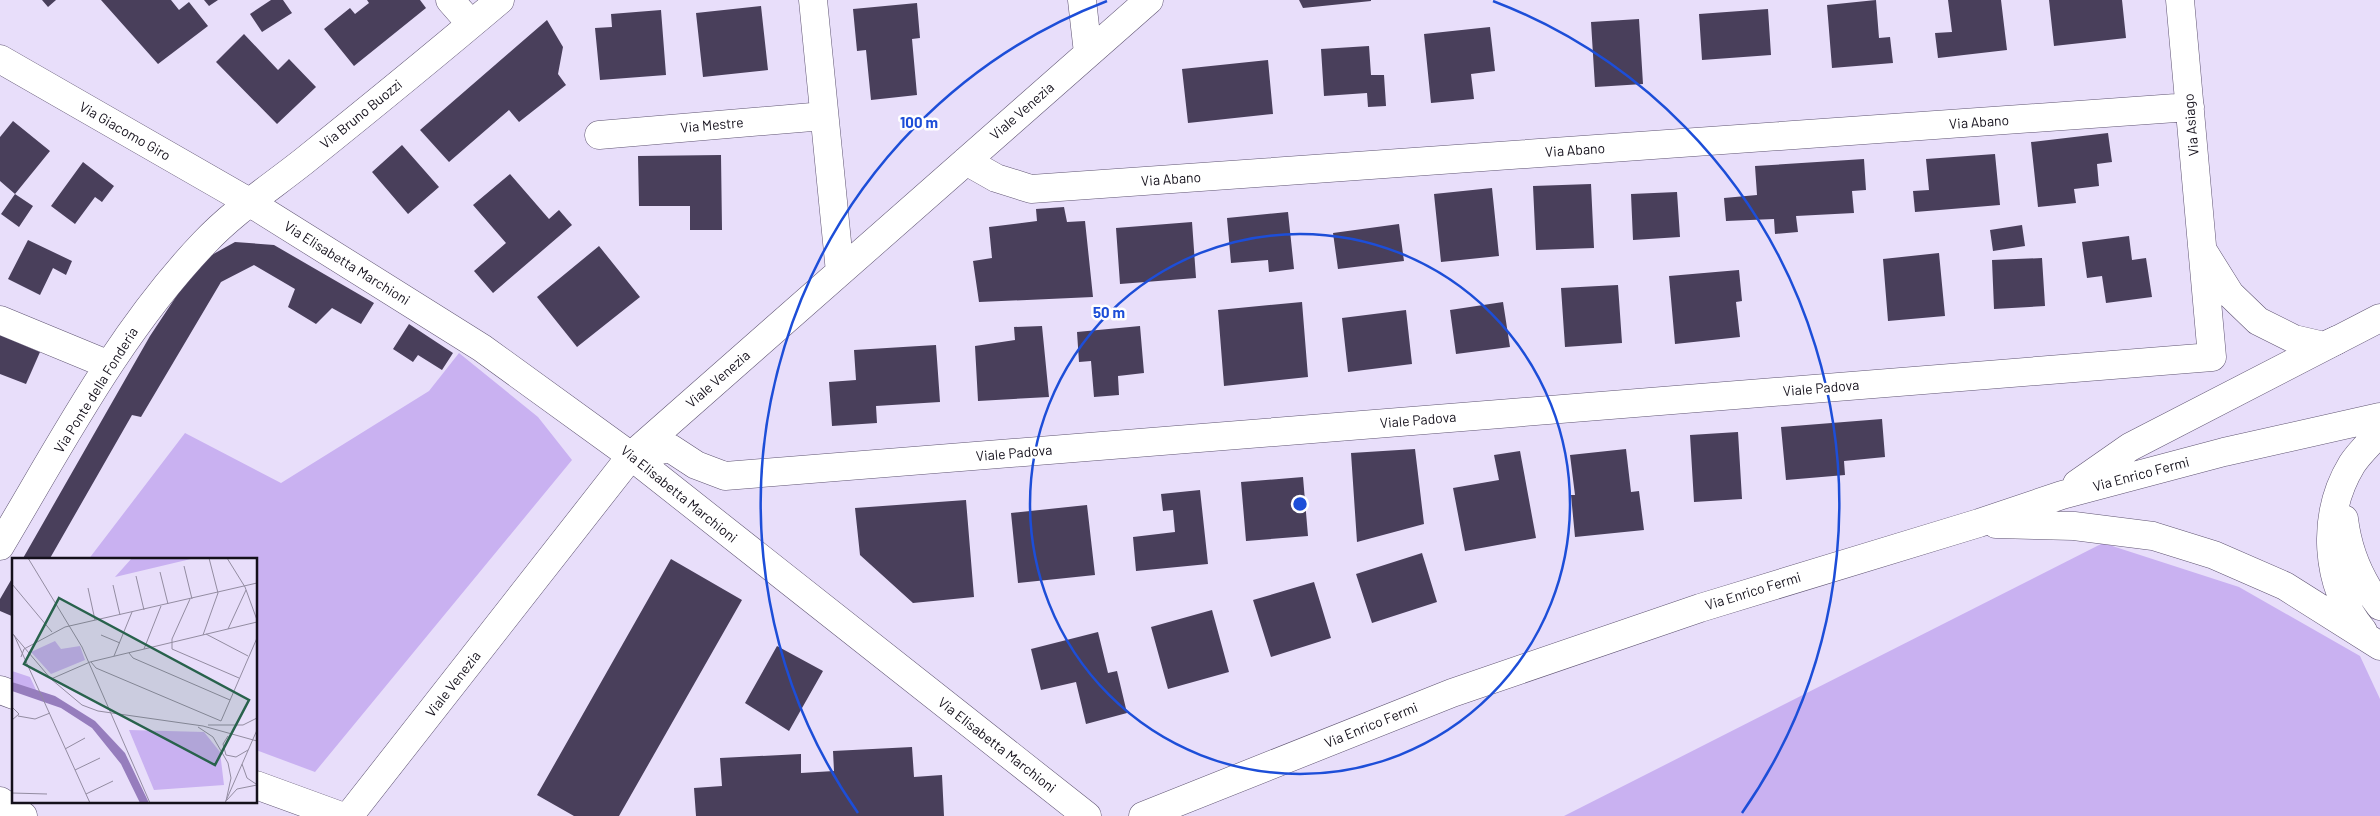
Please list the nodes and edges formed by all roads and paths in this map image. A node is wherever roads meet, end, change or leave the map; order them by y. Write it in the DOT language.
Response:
graph roads {
  1 [pos="450,0"];
  2 [pos="500,0"];
  3 [pos="813,0"];
  4 [pos="1082,0"];
  5 [pos="1149,0"];
  6 [pos="2180,0"];
  7 [pos="471,24"];
  8 [pos="1088,53"];
  9 [pos="0,59"];
  10 [pos="2190,107"];
  11 [pos="824,116"];
  12 [pos="599,135"];
  13 [pos="966,161"];
  14 [pos="249,202"];
  15 [pos="2202,250"];
  16 [pos="840,272"];
  17 [pos="2380,318"];
  18 [pos="0,320"];
  19 [pos="2337,340"];
  20 [pos="2212,357"];
  21 [pos="109,365"];
  22 [pos="2380,417"];
  23 [pos="2380,432"];
  24 [pos="631,456"];
  25 [pos="2353,464"];
  26 [pos="725,476"];
  27 [pos="2062,495"];
  28 [pos="1979,523"];
  29 [pos="725,531"];
  30 [pos="0,546"];
  31 [pos="2380,606"];
  32 [pos="2376,644"];
  33 [pos="0,690"];
  34 [pos="12,694"];
  35 [pos="258,786"];
  36 [pos="0,801"];
  37 [pos="22,816"];
  38 [pos="341,816"];
  39 [pos="348,816"];
  40 [pos="1087,816"];
  41 [pos="1143,816"];
  1 -- 7 [label="street"];
  2 -- 7 [label="street, Via Bruno Buozzi"];
  3 -- 11 [label="street"];
  4 -- 8 [label="street"];
  5 -- 8 [label="street, Viale Venezia"];
  6 -- 10 [label="street, Via Asiago"];
  7 -- 14 [label="street, Via Bruno Buozzi"];
  8 -- 13 [label="street, Viale Venezia"];
  9 -- 14 [label="street, Via Giacomo Giro"];
  10 -- 13 [label="street, Via Abano"];
  10 -- 15 [label="street, Via Asiago"];
  11 -- 12 [label="street, Via Mestre"];
  11 -- 16 [label="street"];
  13 -- 16 [label="street, Viale Venezia"];
  14 -- 21 [label="street, Via Ponte della Fonderia"];
  14 -- 24 [label="street, Via Elisabetta Marchioni"];
  15 -- 19 [label="street, Via Asiago"];
  15 -- 20 [label="street, Via Asiago"];
  16 -- 24 [label="street, Viale Venezia"];
  17 -- 19 [label="street"];
  18 -- 21 [label="street"];
  19 -- 27 [label="street"];
  20 -- 26 [label="street, Viale Padova"];
  21 -- 30 [label="street, Via Ponte della Fonderia"];
  22 -- 27 [label="street, Via Enrico Fermi"];
  23 -- 25 [label="street"];
  24 -- 26 [label="street, Viale Padova"];
  24 -- 29 [label="street, Via Elisabetta Marchioni"];
  24 -- 39 [label="street, Viale Venezia"];
  25 -- 31 [label="street"];
  25 -- 32 [label="street"];
  26 -- 29 [label="street"];
  27 -- 28 [label="street, Via Enrico Fermi"];
  28 -- 32 [label="street"];
  28 -- 41 [label="street, Via Enrico Fermi"];
  29 -- 40 [label="street, Via Elisabetta Marchioni"];
  33 -- 34 [label="street"];
  35 -- 38 [label="street"];
  36 -- 37 [label="street"];
}
